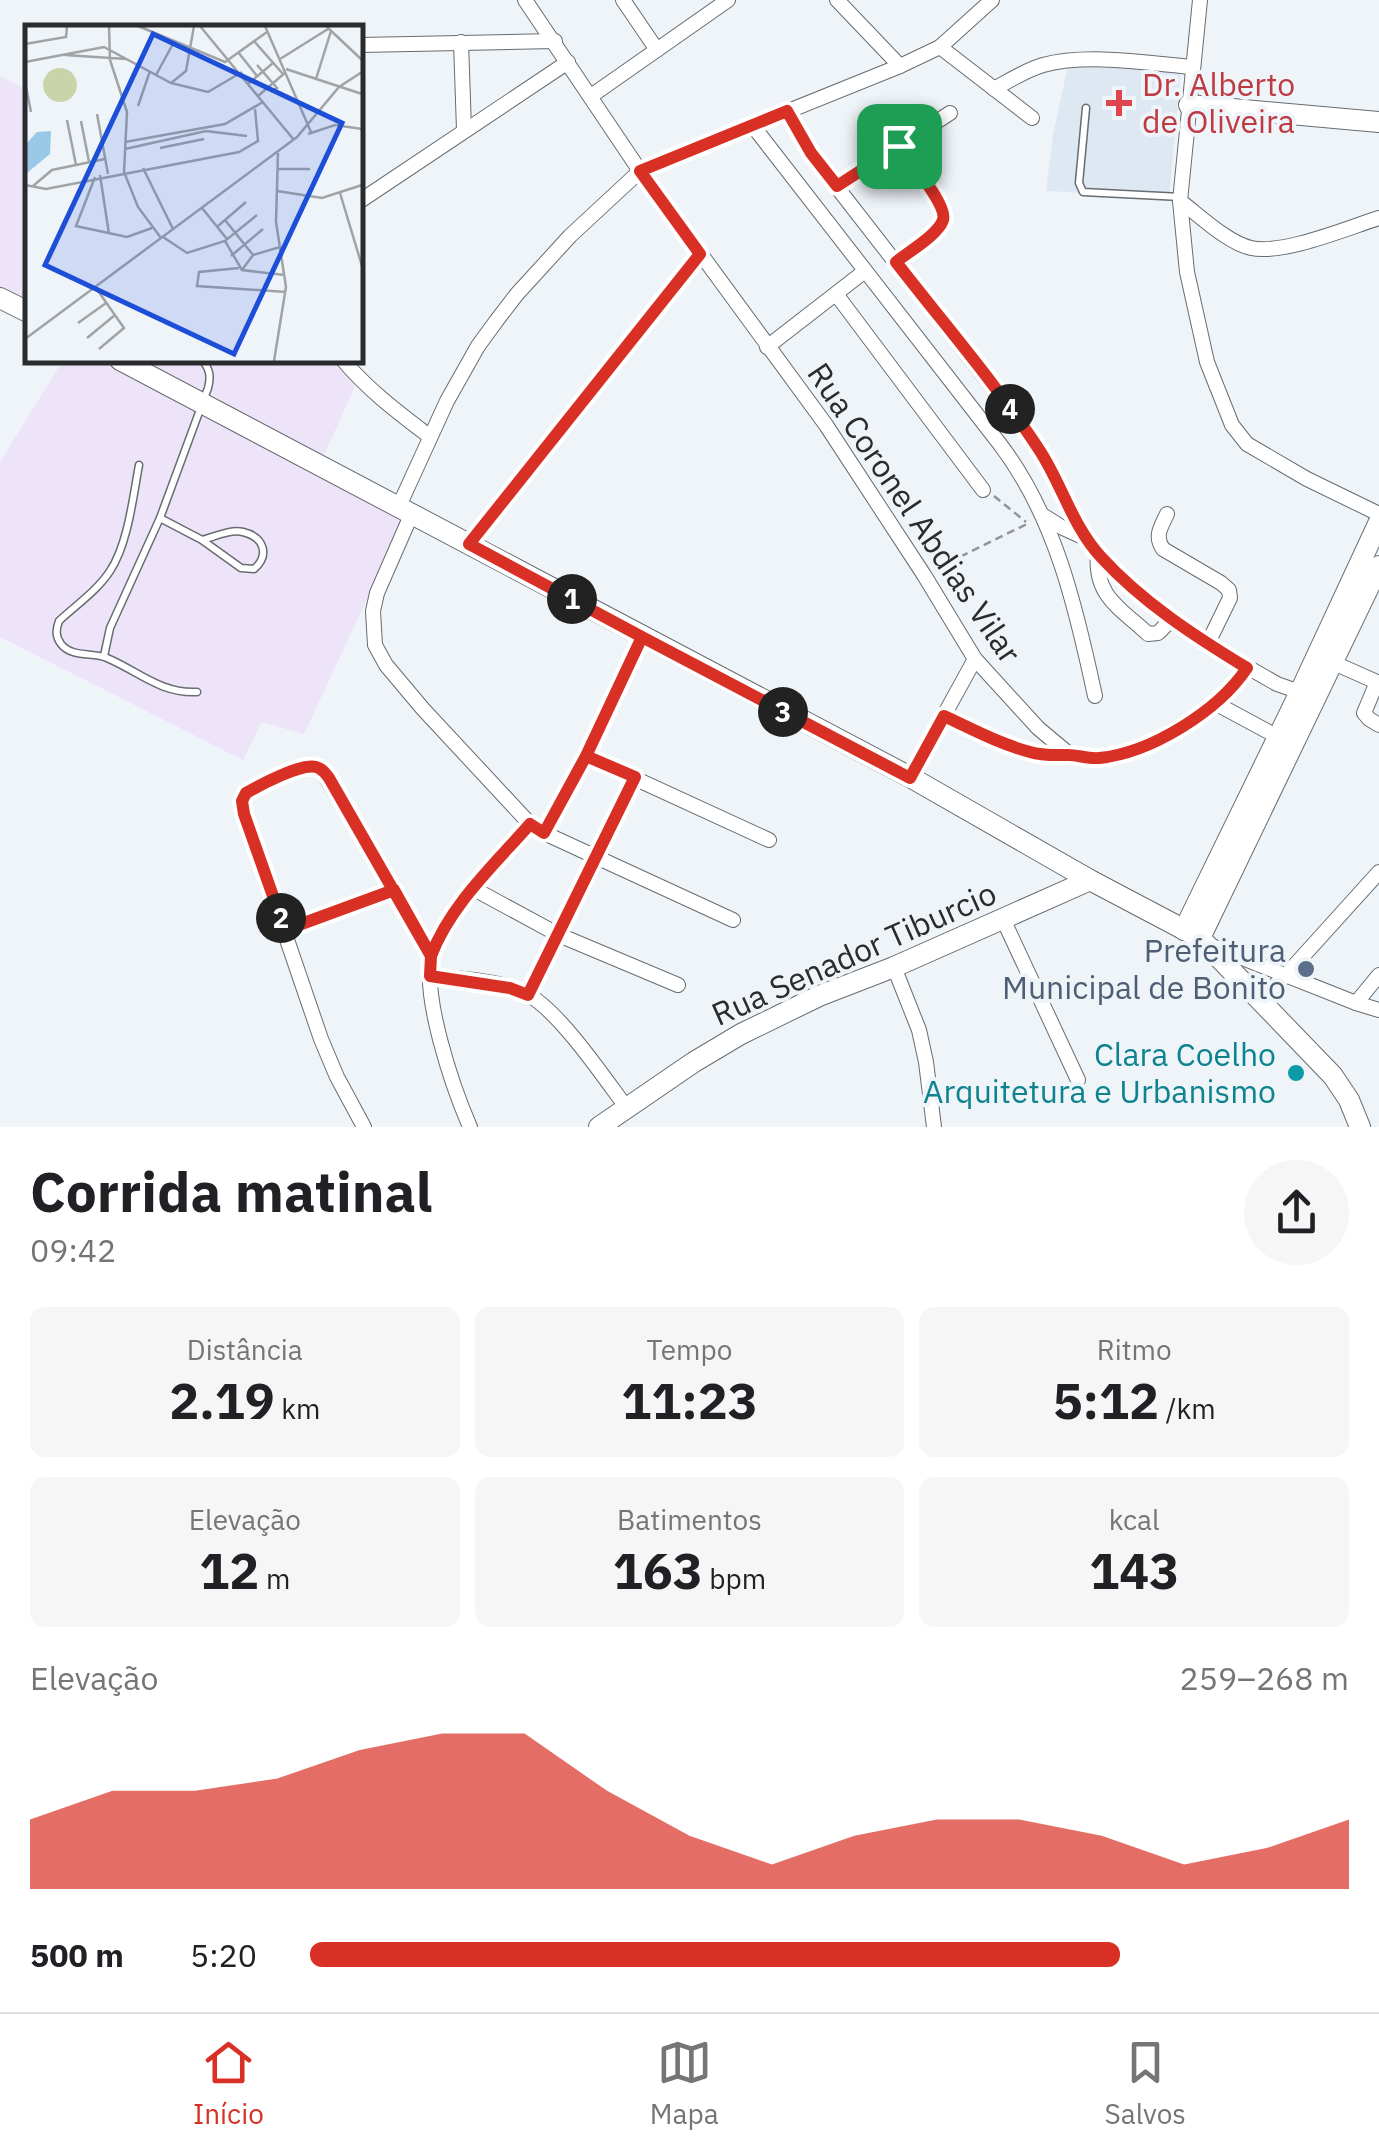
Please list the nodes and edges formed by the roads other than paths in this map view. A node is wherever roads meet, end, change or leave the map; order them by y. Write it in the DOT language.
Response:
graph roads {
  1 [pos="525,0"];
  2 [pos="623,0"];
  3 [pos="728,0"];
  4 [pos="837,0"];
  5 [pos="992,0"];
  6 [pos="1200,0"];
  7 [pos="554,41"];
  8 [pos="461,42"];
  9 [pos="362,44"];
  10 [pos="940,47"];
  11 [pos="657,50"];
  12 [pos="568,62"];
  13 [pos="900,66"];
  14 [pos="1192,68"];
  15 [pos="994,88"];
  16 [pos="591,96"];
  17 [pos="1188,106"];
  18 [pos="1086,108"];
  19 [pos="787,111"];
  20 [pos="950,113"];
  21 [pos="1032,118"];
  22 [pos="1379,122"];
  23 [pos="752,126"];
  24 [pos="464,130"];
  25 [pos="899,146"];
  26 [pos="640,171"];
  27 [pos="837,186"];
  28 [pos="1180,199"];
  29 [pos="362,200"];
  30 [pos="1379,218"];
  31 [pos="700,254"];
  32 [pos="896,262"];
  33 [pos="865,270"];
  34 [pos="836,294"];
  35 [pos="767,347"];
  36 [pos="124,362"];
  37 [pos="203,362"];
  38 [pos="346,362"];
  39 [pos="202,402"];
  40 [pos="430,436"];
  41 [pos="139,465"];
  42 [pos="984,490"];
  43 [pos="406,510"];
  44 [pos="1167,514"];
  45 [pos="1379,514"];
  46 [pos="1044,515"];
  47 [pos="160,518"];
  48 [pos="1379,522"];
  49 [pos="202,540"];
  50 [pos="1088,540"];
  51 [pos="469,544"];
  52 [pos="1098,554"];
  53 [pos="1379,566"];
  54 [pos="1367,585"];
  55 [pos="1173,618"];
  56 [pos="642,637"];
  57 [pos="1208,643"];
  58 [pos="104,656"];
  59 [pos="975,658"];
  60 [pos="1324,659"];
  61 [pos="1247,668"];
  62 [pos="1378,683"];
  63 [pos="197,692"];
  64 [pos="1300,692"];
  65 [pos="1095,696"];
  66 [pos="1215,703"];
  67 [pos="944,716"];
  68 [pos="1379,725"];
  69 [pos="1280,746"];
  70 [pos="1069,754"];
  71 [pos="586,756"];
  72 [pos="635,777"];
  73 [pos="910,778"];
  74 [pos="530,824"];
  75 [pos="544,833"];
  76 [pos="769,840"];
  77 [pos="598,857"];
  78 [pos="1379,872"];
  79 [pos="1090,880"];
  80 [pos="394,890"];
  81 [pos="474,890"];
  82 [pos="1002,919"];
  83 [pos="733,920"];
  84 [pos="285,930"];
  85 [pos="560,935"];
  86 [pos="1197,937"];
  87 [pos="431,956"];
  88 [pos="894,966"];
  89 [pos="430,976"];
  90 [pos="1285,976"];
  91 [pos="1379,976"];
  92 [pos="678,984"];
  93 [pos="528,995"];
  94 [pos="1260,999"];
  95 [pos="1356,1003"];
  96 [pos="1379,1010"];
  97 [pos="1078,1080"];
  98 [pos="616,1119"];
  99 [pos="364,1127"];
  100 [pos="470,1127"];
  101 [pos="934,1127"];
  102 [pos="1360,1127"];
  1 -- 7 [label="street, Rua Coronel Abdias Vilar"];
  2 -- 11 [label="street"];
  3 -- 11 [label="street"];
  4 -- 13 [label="street"];
  5 -- 10 [label="street"];
  6 -- 14 [label="street"];
  7 -- 8 [label="street"];
  7 -- 12 [label="street, Rua Coronel Abdias Vilar"];
  8 -- 9 [label="street"];
  8 -- 24 [label="street"];
  10 -- 13 [label="street"];
  10 -- 15 [label="street"];
  11 -- 16 [label="street"];
  12 -- 16 [label="street, Rua Coronel Abdias Vilar"];
  12 -- 24 [label="street"];
  13 -- 19 [label="street"];
  14 -- 15 [label="street"];
  14 -- 17 [label="street"];
  15 -- 21 [label="street"];
  16 -- 26 [label="street, Rua Coronel Abdias Vilar"];
  17 -- 22 [label="street"];
  17 -- 28 [label="street"];
  18 -- 28 [label="lane"];
  19 -- 23 [label="street"];
  19 -- 27 [label="street"];
  20 -- 25 [label="street"];
  23 -- 26 [label="street"];
  23 -- 33 [label="street"];
  24 -- 29 [label="street"];
  25 -- 27 [label="street"];
  25 -- 32 [label="street"];
  26 -- 31 [label="street, Rua Coronel Abdias Vilar"];
  26 -- 40 [label="street"];
  27 -- 32 [label="street"];
  28 -- 30 [label="street"];
  28 -- 45 [label="street"];
  31 -- 35 [label="street, Rua Coronel Abdias Vilar"];
  31 -- 51 [label="street"];
  32 -- 50 [label="street"];
  33 -- 34 [label="street"];
  33 -- 46 [label="street"];
  34 -- 35 [label="street"];
  34 -- 42 [label="street, Rua Coronel Abdias Vilar"];
  35 -- 59 [label="street, Rua Coronel Abdias Vilar"];
  36 -- 39 [label="street"];
  37 -- 39 [label="lane"];
  38 -- 40 [label="street"];
  39 -- 43 [label="street"];
  39 -- 47 [label="lane"];
  40 -- 43 [label="street"];
  41 -- 58 [label="lane"];
  43 -- 51 [label="street"];
  43 -- 74 [label="street"];
  44 -- 57 [label="street"];
  46 -- 50 [label="street"];
  46 -- 65 [label="street"];
  47 -- 49 [label="lane"];
  47 -- 58 [label="lane"];
  48 -- 54 [label="street"];
  49 -- 49 [label="lane"];
  50 -- 52 [label="street"];
  51 -- 56 [label="street"];
  52 -- 55 [label="street"];
  52 -- 55 [label="street"];
  53 -- 54 [label="street"];
  54 -- 60 [label="street"];
  55 -- 57 [label="street"];
  56 -- 71 [label="street"];
  56 -- 73 [label="street"];
  57 -- 61 [label="street"];
  58 -- 63 [label="lane"];
  59 -- 67 [label="street"];
  59 -- 70 [label="street, Rua Coronel Abdias Vilar"];
  60 -- 62 [label="street"];
  60 -- 64 [label="street"];
  60 -- 69 [label="street"];
  61 -- 64 [label="street"];
  61 -- 66 [label="street"];
  62 -- 68 [label="street"];
  64 -- 69 [label="street"];
  66 -- 69 [label="street"];
  66 -- 70 [label="street"];
  67 -- 70 [label="street"];
  67 -- 73 [label="street"];
  69 -- 86 [label="street"];
  71 -- 72 [label="street"];
  71 -- 75 [label="street"];
  72 -- 76 [label="street"];
  72 -- 77 [label="street"];
  73 -- 79 [label="street"];
  74 -- 75 [label="street"];
  74 -- 81 [label="street"];
  75 -- 77 [label="street"];
  77 -- 83 [label="street"];
  77 -- 85 [label="street"];
  78 -- 90 [label="street"];
  79 -- 82 [label="street, Rua Senador Tiburcio"];
  79 -- 86 [label="street"];
  80 -- 84 [label="street"];
  80 -- 84 [label="street"];
  80 -- 87 [label="street"];
  81 -- 85 [label="street"];
  81 -- 87 [label="street"];
  82 -- 88 [label="street, Rua Senador Tiburcio"];
  82 -- 97 [label="street"];
  84 -- 99 [label="street"];
  85 -- 92 [label="street"];
  85 -- 93 [label="street"];
  86 -- 90 [label="street"];
  86 -- 94 [label="street"];
  87 -- 89 [label="street"];
  88 -- 98 [label="street, Rua Senador Tiburcio"];
  88 -- 101 [label="street"];
  89 -- 93 [label="street"];
  89 -- 100 [label="street"];
  90 -- 94 [label="street"];
  90 -- 95 [label="street"];
  91 -- 95 [label="street"];
  93 -- 98 [label="street"];
  94 -- 102 [label="street"];
  95 -- 96 [label="street"];
}
